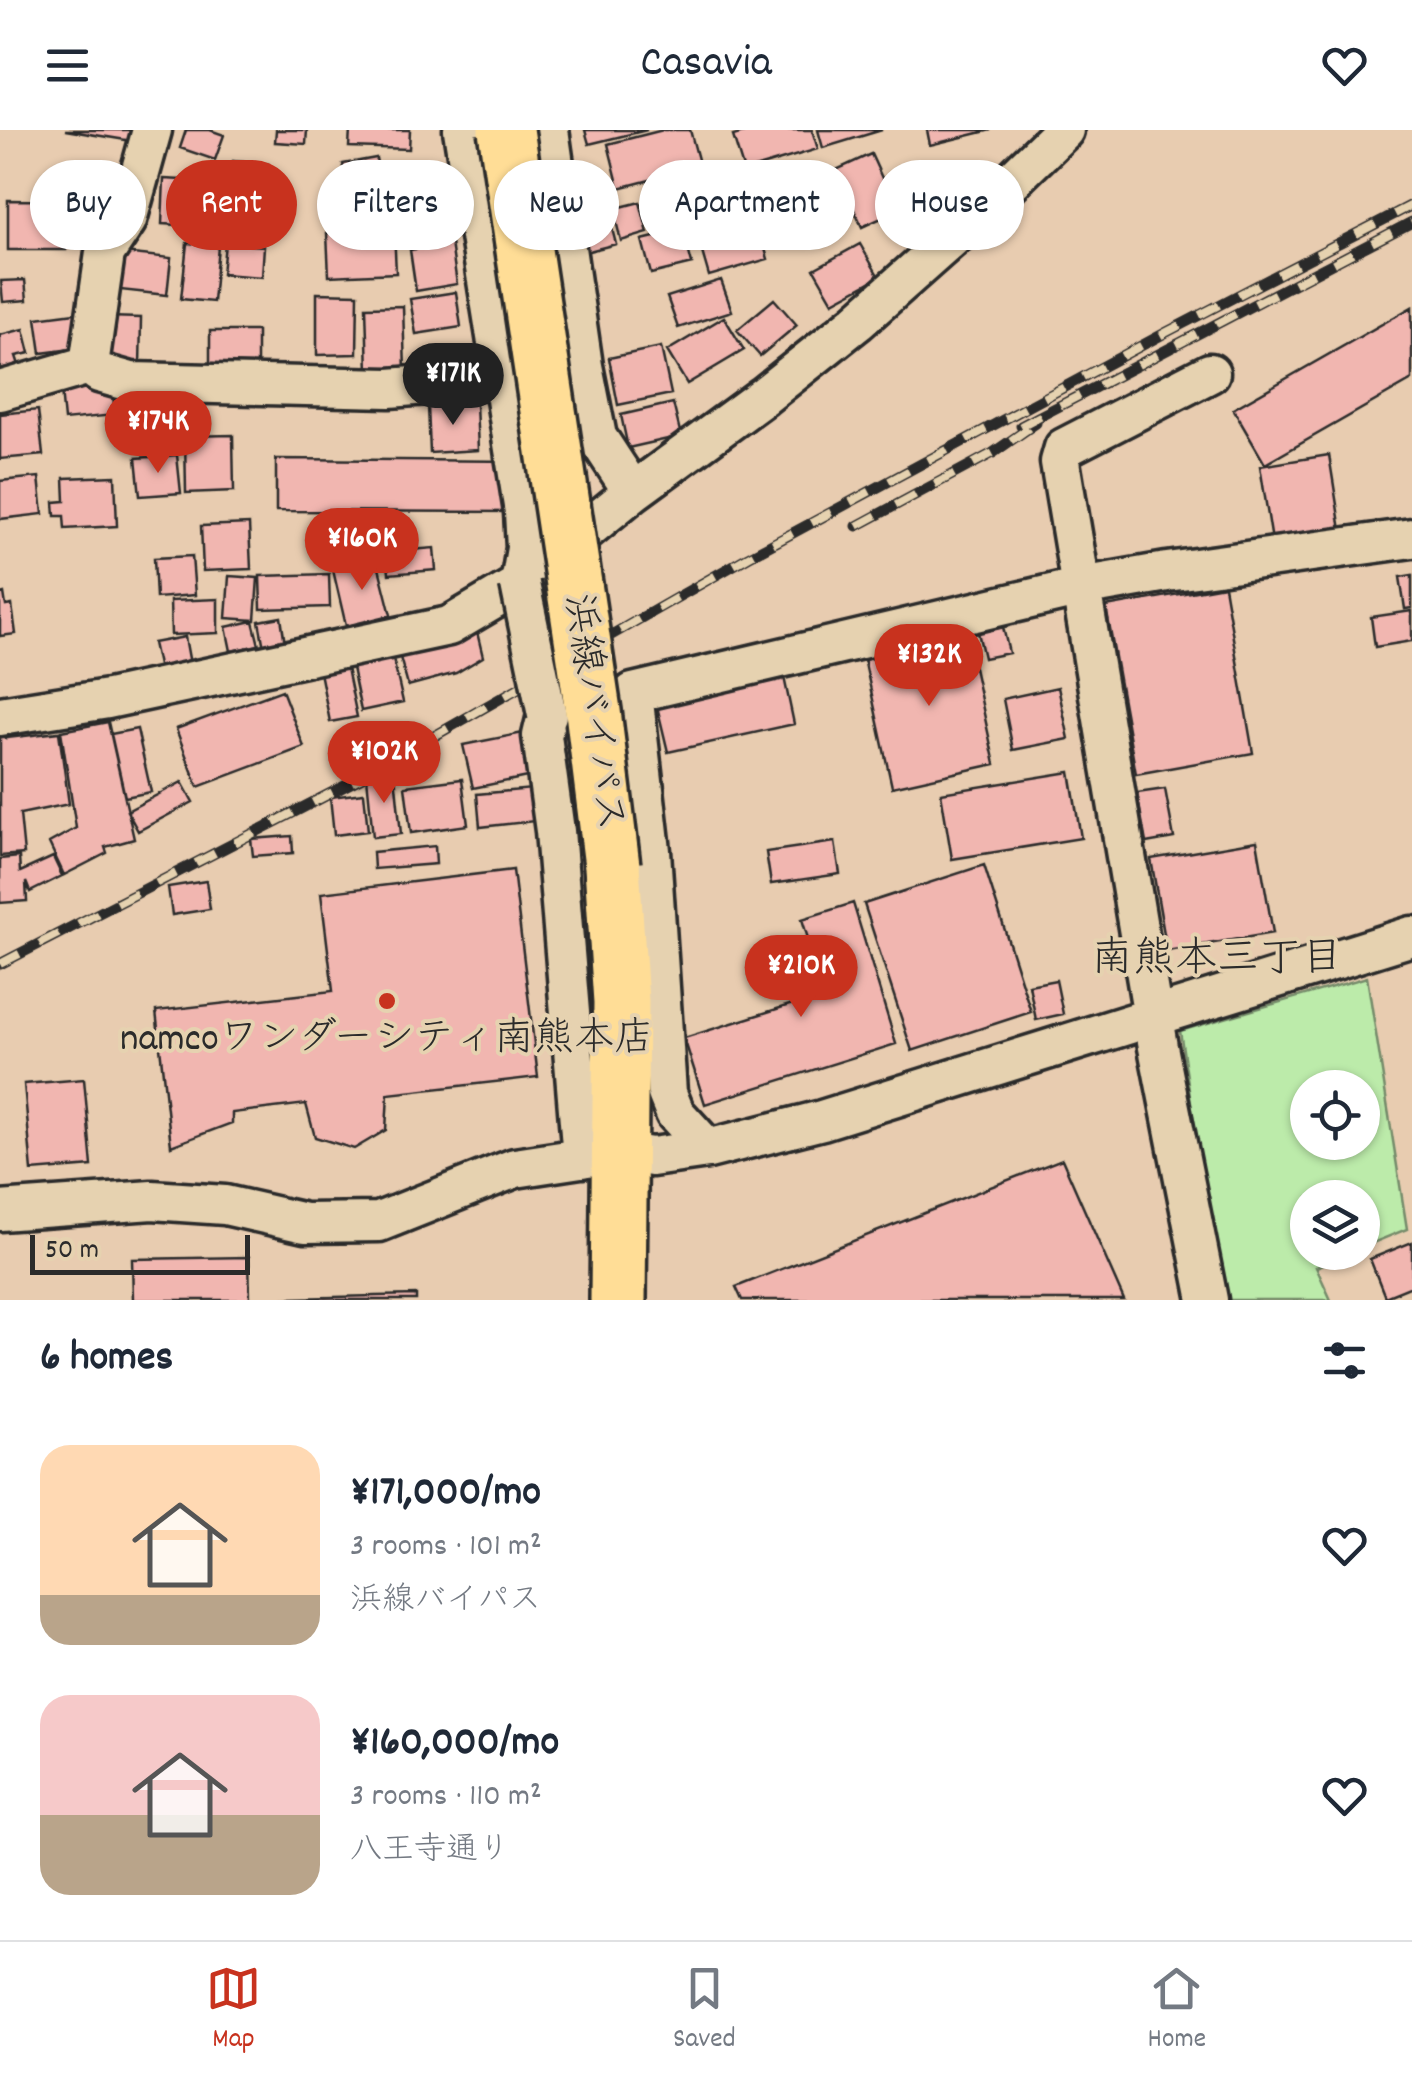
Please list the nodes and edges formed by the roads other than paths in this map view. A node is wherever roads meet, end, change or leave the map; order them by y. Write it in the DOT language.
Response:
graph roads {
  1 [pos="152,130"];
  2 [pos="463,130"];
  3 [pos="506,130"];
  4 [pos="548,130"];
  5 [pos="1064,130"];
  6 [pos="89,366"];
  7 [pos="1210,373"];
  8 [pos="504,378"];
  9 [pos="0,391"];
  10 [pos="633,492"];
  11 [pos="1412,538"];
  12 [pos="520,584"];
  13 [pos="1081,587"];
  14 [pos="633,693"];
  15 [pos="547,715"];
  16 [pos="0,716"];
  17 [pos="1412,936"];
  18 [pos="1152,1015"];
  19 [pos="708,1149"];
  20 [pos="601,1155"];
  21 [pos="0,1211"];
  22 [pos="618,1300"];
  23 [pos="1208,1300"];
  1 -- 6 [label="street"];
  2 -- 8 [label="street"];
  3 -- 20 [label="highway, 浜線バイパス, bridge"];
  4 -- 10 [label="street"];
  5 -- 10 [label="street"];
  6 -- 8 [label="street"];
  6 -- 9 [label="street"];
  7 -- 13 [label="street"];
  8 -- 12 [label="street"];
  10 -- 12 [label="street"];
  11 -- 13 [label="street"];
  12 -- 15 [label="street, bridge"];
  12 -- 16 [label="street"];
  13 -- 14 [label="street"];
  13 -- 18 [label="street"];
  14 -- 15 [label="street"];
  14 -- 19 [label="street"];
  15 -- 20 [label="street"];
  17 -- 18 [label="street"];
  18 -- 19 [label="street"];
  18 -- 23 [label="street"];
  19 -- 20 [label="street"];
  20 -- 21 [label="street"];
  20 -- 22 [label="highway, 浜線バイパス"];
}
